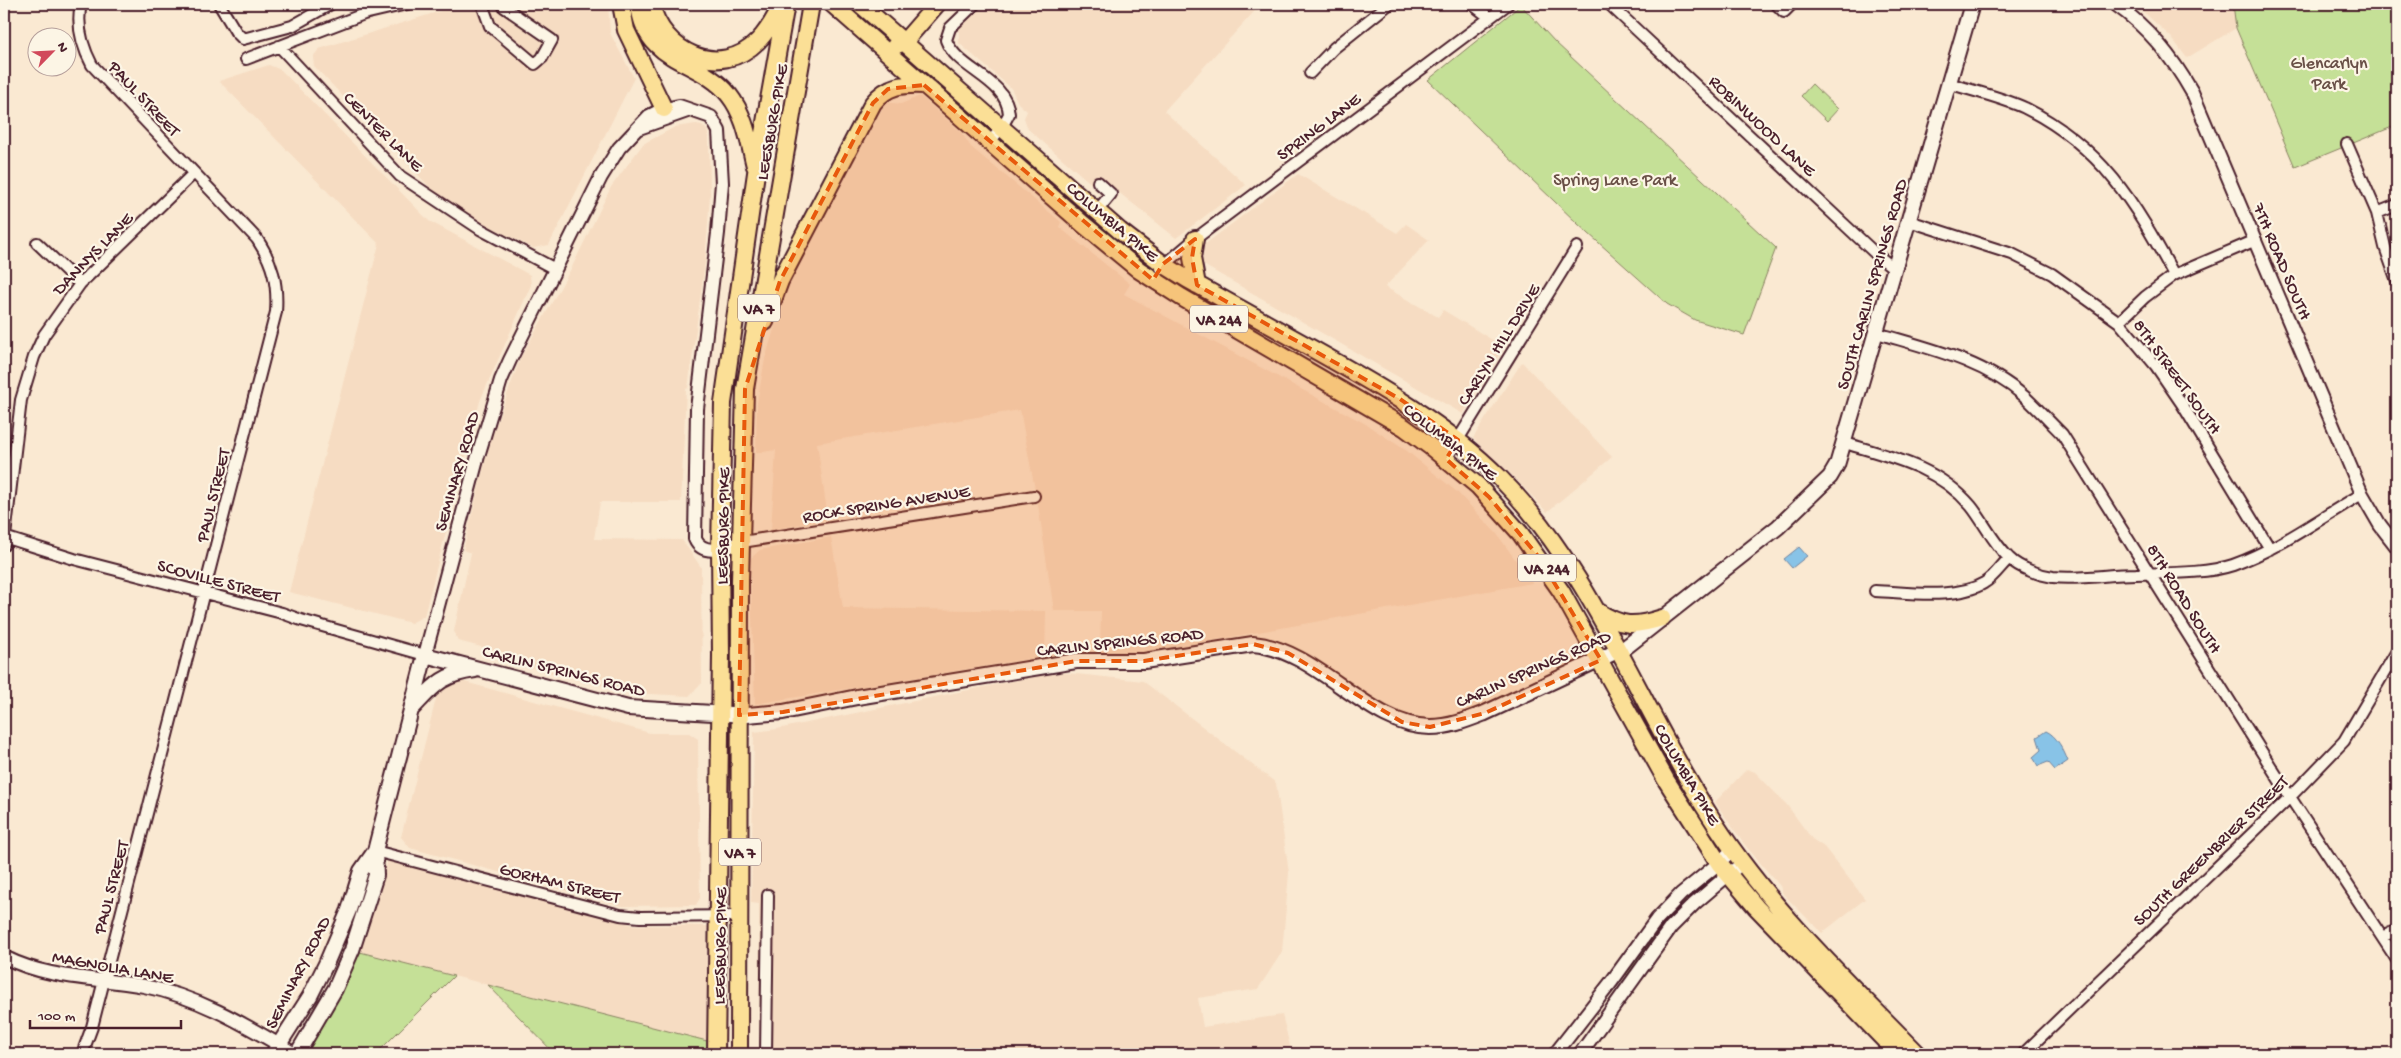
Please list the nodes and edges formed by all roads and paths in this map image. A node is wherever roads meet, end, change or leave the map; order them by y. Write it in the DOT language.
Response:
graph roads {
  1 [pos="81,4"];
  2 [pos="219,4"];
  3 [pos="331,4"];
  4 [pos="407,4"];
  5 [pos="482,4"];
  6 [pos="620,4"];
  7 [pos="639,4"];
  8 [pos="651,4"];
  9 [pos="784,4"];
  10 [pos="812,4"];
  11 [pos="832,4"];
  12 [pos="860,4"];
  13 [pos="936,4"];
  14 [pos="975,4"];
  15 [pos="1389,4"];
  16 [pos="1472,4"];
  17 [pos="1508,4"];
  18 [pos="1609,4"];
  19 [pos="1776,4"];
  20 [pos="1792,4"];
  21 [pos="1972,4"];
  22 [pos="2115,4"];
  23 [pos="504,7"];
  24 [pos="1489,18"];
  25 [pos="904,42"];
  26 [pos="279,46"];
  27 [pos="882,47"];
  28 [pos="246,59"];
  29 [pos="1310,73"];
  30 [pos="1948,83"];
  31 [pos="924,85"];
  32 [pos="664,109"];
  33 [pos="690,110"];
  34 [pos="638,128"];
  35 [pos="1002,128"];
  36 [pos="990,142"];
  37 [pos="2347,144"];
  38 [pos="194,173"];
  39 [pos="756,173"];
  40 [pos="1098,182"];
  41 [pos="2397,205"];
  42 [pos="1097,211"];
  43 [pos="2377,212"];
  44 [pos="1909,221"];
  45 [pos="1194,239"];
  46 [pos="2256,240"];
  47 [pos="37,242"];
  48 [pos="1577,247"];
  49 [pos="1163,264"];
  50 [pos="555,269"];
  51 [pos="1895,269"];
  52 [pos="2174,275"];
  53 [pos="1153,280"];
  54 [pos="2397,281"];
  55 [pos="80,284"];
  56 [pos="1197,285"];
  57 [pos="2119,322"];
  58 [pos="1877,333"];
  59 [pos="745,389"];
  60 [pos="1458,440"];
  61 [pos="1845,443"];
  62 [pos="1446,459"];
  63 [pos="2362,494"];
  64 [pos="1034,496"];
  65 [pos="4,540"];
  66 [pos="742,542"];
  67 [pos="1755,543"];
  68 [pos="2397,547"];
  69 [pos="720,549"];
  70 [pos="2270,549"];
  71 [pos="2009,558"];
  72 [pos="2152,574"];
  73 [pos="1875,590"];
  74 [pos="204,593"];
  75 [pos="1597,611"];
  76 [pos="1662,618"];
  77 [pos="2397,651"];
  78 [pos="1619,652"];
  79 [pos="425,655"];
  80 [pos="1601,660"];
  81 [pos="479,670"];
  82 [pos="411,711"];
  83 [pos="719,714"];
  84 [pos="739,715"];
  85 [pos="2290,797"];
  86 [pos="1732,850"];
  87 [pos="375,851"];
  88 [pos="1742,863"];
  89 [pos="1724,869"];
  90 [pos="768,895"];
  91 [pos="716,916"];
  92 [pos="739,916"];
  93 [pos="2397,930"];
  94 [pos="2382,937"];
  95 [pos="4,957"];
  96 [pos="2397,960"];
  97 [pos="104,980"];
  98 [pos="277,1050"];
  99 [pos="82,1054"];
  100 [pos="296,1054"];
  101 [pos="716,1054"];
  102 [pos="739,1054"];
  103 [pos="766,1054"];
  104 [pos="1555,1054"];
  105 [pos="1580,1054"];
  106 [pos="1898,1054"];
  107 [pos="1918,1054"];
  108 [pos="2023,1054"];
  1 -- 38 [label="street, PAUL STREET"];
  2 -- 3 [label="street"];
  4 -- 26 [label="street"];
  5 -- 23 [label="street"];
  6 -- 32 [label="main road"];
  7 -- 39 [label="main road"];
  8 -- 9 [label="main road"];
  9 -- 39 [label="main road, LEESBURG PIKE / VA 7"];
  10 -- 59 [label="main road, LEESBURG PIKE / VA 7"];
  11 -- 27 [label="main road, COLUMBIA PIKE / VA 244"];
  12 -- 25 [label="main road, COLUMBIA PIKE / VA 244"];
  13 -- 25 [label="main road"];
  14 -- 35 [label="street"];
  15 -- 29 [label="street"];
  16 -- 24 [label="street"];
  17 -- 24 [label="street, SPRING LANE"];
  18 -- 51 [label="street, ROBINWOOD LANE"];
  19 -- 20 [label="street"];
  21 -- 30 [label="main road, SOUTH CARLIN SPRINGS ROAD"];
  22 -- 46 [label="street, 7TH ROAD SOUTH"];
  24 -- 45 [label="street, SPRING LANE"];
  25 -- 27 [label="main road"];
  25 -- 35 [label="main road, COLUMBIA PIKE / VA 244"];
  26 -- 28 [label="street"];
  26 -- 50 [label="street, CENTER LANE"];
  27 -- 31 [label="main road, COLUMBIA PIKE / VA 244"];
  30 -- 44 [label="main road, SOUTH CARLIN SPRINGS ROAD"];
  30 -- 52 [label="street"];
  31 -- 36 [label="main road, COLUMBIA PIKE / VA 244"];
  31 -- 59 [label="main road"];
  32 -- 33 [label="street"];
  32 -- 34 [label="street, SEMINARY ROAD"];
  33 -- 34 [label="street, SEMINARY ROAD"];
  33 -- 69 [label="street"];
  34 -- 50 [label="street, SEMINARY ROAD"];
  35 -- 36 [label="street"];
  35 -- 42 [label="main road, COLUMBIA PIKE / VA 244"];
  36 -- 53 [label="main road, COLUMBIA PIKE / VA 244"];
  37 -- 43 [label="street"];
  38 -- 55 [label="street, DANNYS LANE"];
  38 -- 74 [label="street, PAUL STREET"];
  39 -- 69 [label="main road, LEESBURG PIKE / VA 7"];
  40 -- 42 [label="street"];
  41 -- 43 [label="street"];
  42 -- 49 [label="main road, COLUMBIA PIKE / VA 244"];
  43 -- 54 [label="street"];
  44 -- 51 [label="main road, SOUTH CARLIN SPRINGS ROAD"];
  44 -- 57 [label="street, 8TH STREET SOUTH"];
  45 -- 49 [label="street, SPRING LANE"];
  45 -- 56 [label="main road"];
  46 -- 52 [label="street"];
  46 -- 63 [label="street, 7TH ROAD SOUTH"];
  47 -- 55 [label="street"];
  48 -- 60 [label="street, CARLYN HILL DRIVE"];
  49 -- 53 [label="street, SPRING LANE"];
  49 -- 56 [label="main road, COLUMBIA PIKE / VA 244"];
  50 -- 79 [label="street, SEMINARY ROAD"];
  51 -- 58 [label="main road, SOUTH CARLIN SPRINGS ROAD"];
  52 -- 57 [label="street"];
  53 -- 62 [label="main road, COLUMBIA PIKE / VA 244"];
  55 -- 65 [label="street, DANNYS LANE"];
  56 -- 60 [label="main road, COLUMBIA PIKE / VA 244"];
  57 -- 70 [label="street, 8TH STREET SOUTH"];
  58 -- 61 [label="main road, SOUTH CARLIN SPRINGS ROAD"];
  58 -- 72 [label="street, 8TH ROAD SOUTH"];
  59 -- 66 [label="main road, LEESBURG PIKE / VA 7"];
  60 -- 62 [label="street, CARLYN HILL DRIVE"];
  60 -- 75 [label="main road, COLUMBIA PIKE / VA 244"];
  61 -- 67 [label="main road, SOUTH CARLIN SPRINGS ROAD"];
  61 -- 71 [label="street"];
  62 -- 80 [label="main road, COLUMBIA PIKE / VA 244"];
  63 -- 68 [label="street, 7TH ROAD SOUTH"];
  63 -- 70 [label="street"];
  64 -- 66 [label="street, ROCK SPRING AVENUE"];
  65 -- 74 [label="street, SCOVILLE STREET"];
  66 -- 69 [label="street"];
  66 -- 84 [label="main road, LEESBURG PIKE / VA 7"];
  67 -- 76 [label="main road, CARLIN SPRINGS ROAD"];
  69 -- 83 [label="main road, LEESBURG PIKE / VA 7"];
  70 -- 72 [label="street"];
  71 -- 72 [label="street"];
  71 -- 73 [label="street"];
  72 -- 85 [label="street, 8TH ROAD SOUTH"];
  74 -- 79 [label="street, SCOVILLE STREET"];
  74 -- 97 [label="street, PAUL STREET"];
  75 -- 76 [label="main road"];
  75 -- 78 [label="main road, COLUMBIA PIKE / VA 244"];
  76 -- 78 [label="main road, CARLIN SPRINGS ROAD"];
  77 -- 85 [label="street, SOUTH GREENBRIER STREET"];
  78 -- 80 [label="main road, CARLIN SPRINGS ROAD"];
  78 -- 86 [label="main road, COLUMBIA PIKE / VA 244"];
  79 -- 81 [label="main road, CARLIN SPRINGS ROAD"];
  79 -- 82 [label="main road, SEMINARY ROAD"];
  80 -- 84 [label="main road, CARLIN SPRINGS ROAD"];
  80 -- 89 [label="main road, COLUMBIA PIKE / VA 244"];
  81 -- 82 [label="main road"];
  81 -- 83 [label="main road, CARLIN SPRINGS ROAD"];
  82 -- 87 [label="main road, SEMINARY ROAD"];
  83 -- 84 [label="main road, CARLIN SPRINGS ROAD"];
  83 -- 91 [label="main road, LEESBURG PIKE / VA 7"];
  84 -- 92 [label="main road, LEESBURG PIKE / VA 7"];
  85 -- 94 [label="street, 8TH ROAD SOUTH"];
  85 -- 108 [label="street, SOUTH GREENBRIER STREET"];
  86 -- 88 [label="main road, COLUMBIA PIKE"];
  86 -- 89 [label="street"];
  87 -- 91 [label="street, GORHAM STREET"];
  87 -- 98 [label="main road, SEMINARY ROAD"];
  87 -- 100 [label="main road, SEMINARY ROAD"];
  88 -- 89 [label="street"];
  88 -- 107 [label="main road, COLUMBIA PIKE"];
  89 -- 104 [label="street"];
  89 -- 105 [label="street"];
  89 -- 106 [label="main road, COLUMBIA PIKE"];
  90 -- 103 [label="street"];
  91 -- 92 [label="street, GORHAM STREET"];
  91 -- 101 [label="main road, LEESBURG PIKE / VA 7"];
  92 -- 102 [label="main road, LEESBURG PIKE / VA 7"];
  93 -- 94 [label="street"];
  94 -- 96 [label="street, 8TH ROAD SOUTH"];
  95 -- 97 [label="street, MAGNOLIA LANE"];
  97 -- 98 [label="street, MAGNOLIA LANE"];
  97 -- 99 [label="street, PAUL STREET"];
  98 -- 100 [label="street, MAGNOLIA LANE"];
}
